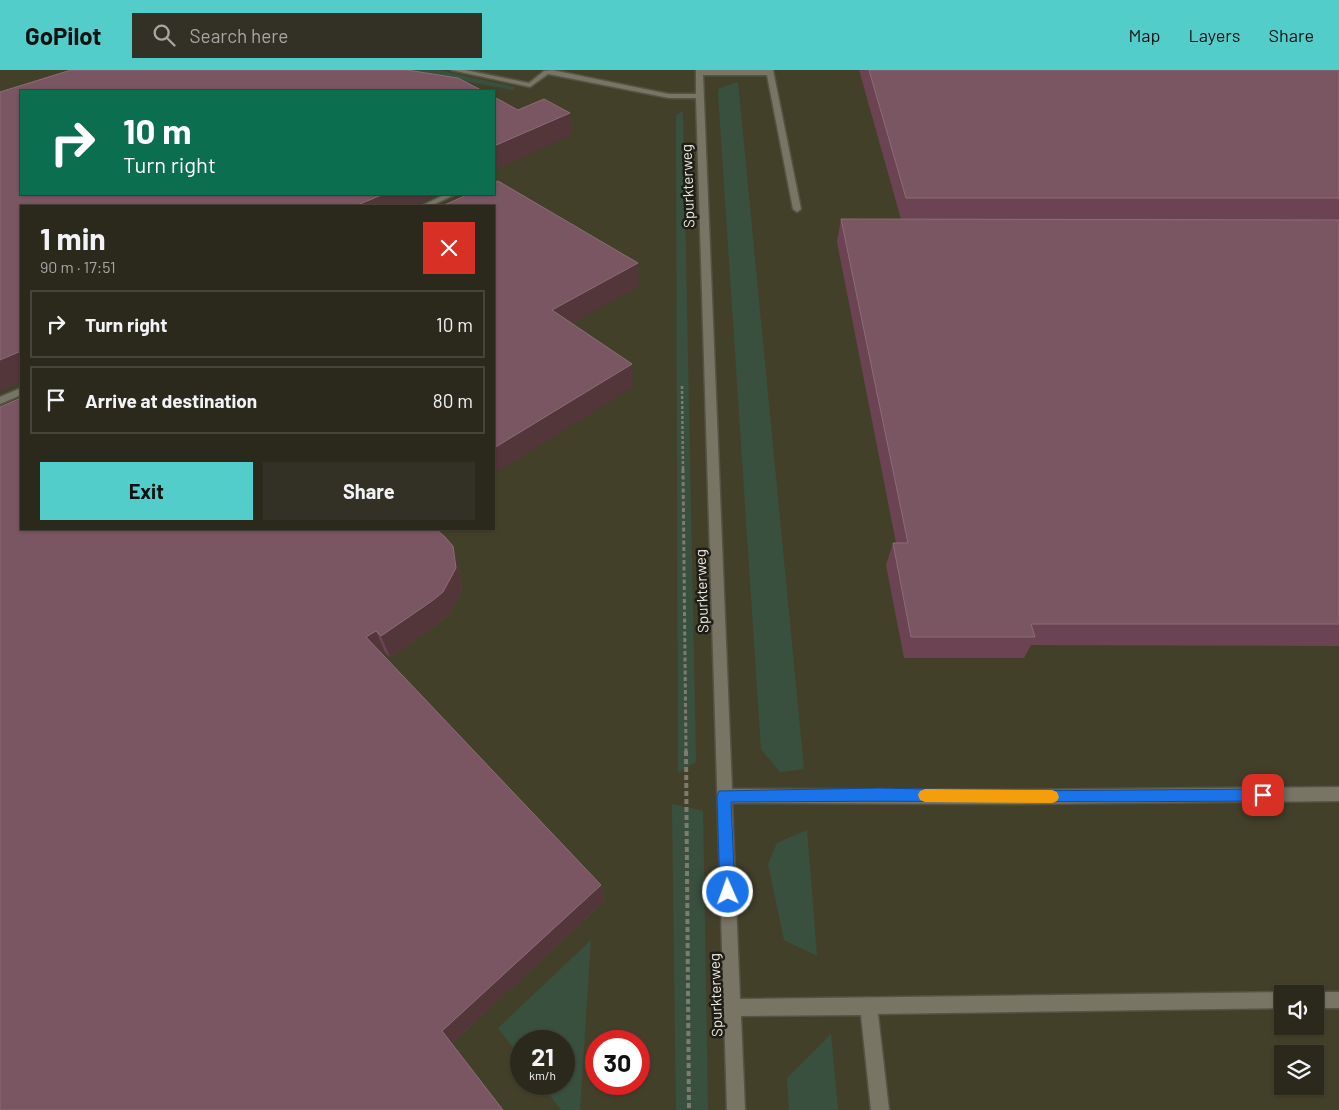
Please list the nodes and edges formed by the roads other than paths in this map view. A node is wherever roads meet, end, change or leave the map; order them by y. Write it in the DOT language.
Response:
graph roads {
  1 [pos="454,70"];
  2 [pos="548,71"];
  3 [pos="699,71"];
  4 [pos="771,72"];
  5 [pos="700,96"];
  6 [pos="450,195"];
  7 [pos="427,205"];
  8 [pos="797,209"];
  9 [pos="20,391"];
  10 [pos="0,401"];
  11 [pos="1339,794"];
  12 [pos="724,796"];
  13 [pos="1274,1000"];
  14 [pos="1324,1000"];
  15 [pos="1339,1000"];
  16 [pos="868,1005"];
  17 [pos="732,1008"];
  18 [pos="736,1110"];
  19 [pos="880,1110"];
  1 -- 2 [label="street"];
  2 -- 5 [label="street"];
  3 -- 4 [label="street"];
  3 -- 5 [label="street, Spurkterweg"];
  4 -- 8 [label="street"];
  5 -- 12 [label="street, Spurkterweg"];
  6 -- 7 [label="street"];
  9 -- 10 [label="street"];
  11 -- 12 [label="street"];
  12 -- 17 [label="street, Spurkterweg"];
  13 -- 16 [label="street"];
  14 -- 15 [label="street"];
  16 -- 17 [label="street"];
  16 -- 19 [label="street"];
  17 -- 18 [label="street, Spurkterweg"];
}
